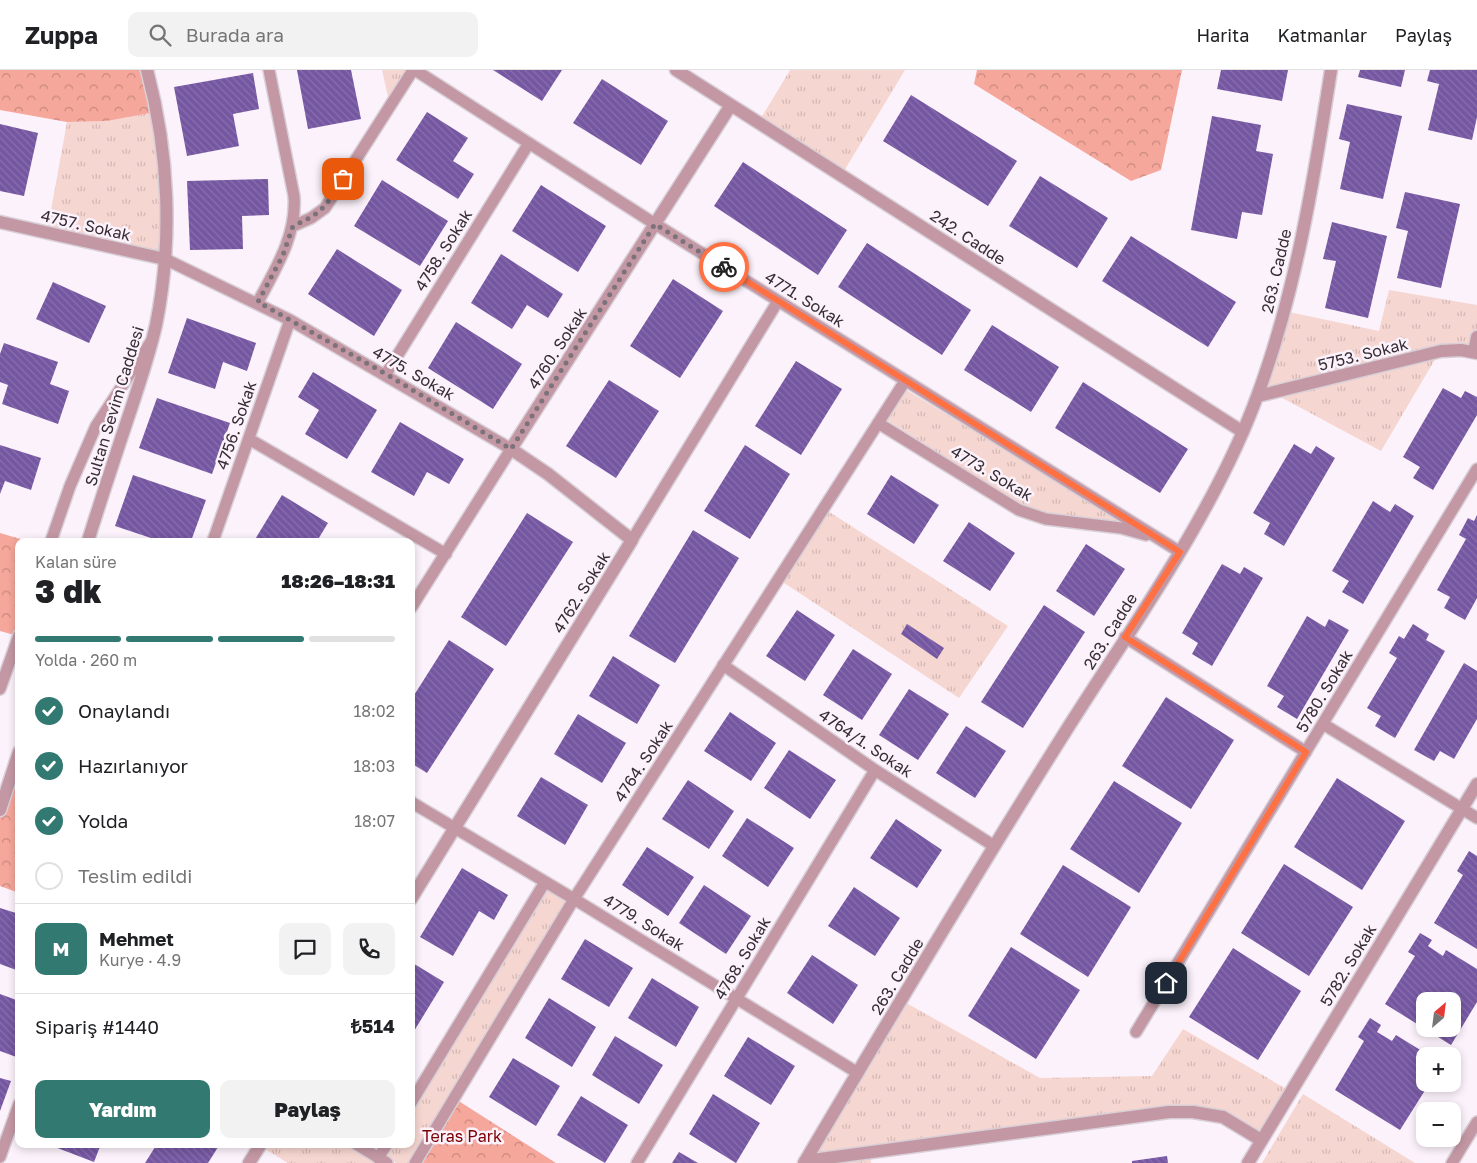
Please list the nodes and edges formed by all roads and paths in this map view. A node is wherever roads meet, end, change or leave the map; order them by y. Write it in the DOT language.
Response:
graph roads {
  1 [pos="147,70"];
  2 [pos="269,70"];
  3 [pos="414,70"];
  4 [pos="676,70"];
  5 [pos="1331,70"];
  6 [pos="731,106"];
  7 [pos="528,143"];
  8 [pos="0,222"];
  9 [pos="655,224"];
  10 [pos="293,226"];
  11 [pos="165,259"];
  12 [pos="778,301"];
  13 [pos="258,302"];
  14 [pos="290,320"];
  15 [pos="1477,337"];
  16 [pos="152,341"];
  17 [pos="1476,353"];
  18 [pos="386,374"];
  19 [pos="905,381"];
  20 [pos="1258,396"];
  21 [pos="878,423"];
  22 [pos="1243,432"];
  23 [pos="249,439"];
  24 [pos="511,449"];
  25 [pos="1477,470"];
  26 [pos="1156,537"];
  27 [pos="52,538"];
  28 [pos="89,538"];
  29 [pos="215,538"];
  30 [pos="632,540"];
  31 [pos="1180,552"];
  32 [pos="446,554"];
  33 [pos="415,602"];
  34 [pos="1125,637"];
  35 [pos="15,646"];
  36 [pos="723,665"];
  37 [pos="0,689"];
  38 [pos="1323,724"];
  39 [pos="1306,752"];
  40 [pos="15,764"];
  41 [pos="875,770"];
  42 [pos="1477,784"];
  43 [pos="415,804"];
  44 [pos="1462,809"];
  45 [pos="0,810"];
  46 [pos="1477,818"];
  47 [pos="455,828"];
  48 [pos="994,846"];
  49 [pos="545,882"];
  50 [pos="415,893"];
  51 [pos="574,898"];
  52 [pos="736,998"];
  53 [pos="1136,1032"];
  54 [pos="858,1073"];
  55 [pos="415,1096"];
  56 [pos="15,1115"];
  57 [pos="1477,1122"];
  58 [pos="1261,1140"];
  59 [pos="258,1148"];
  60 [pos="362,1148"];
  61 [pos="0,1157"];
  62 [pos="382,1160"];
  63 [pos="804,1162"];
  64 [pos="249,1163"];
  65 [pos="414,1163"];
  66 [pos="637,1163"];
  67 [pos="1248,1163"];
  68 [pos="1452,1163"];
  1 -- 11 [label="street, Sultan Sevim Caddesi"];
  2 -- 10 [label="lane"];
  3 -- 7 [label="lane, 4771. Sokak"];
  3 -- 10 [label="lane"];
  4 -- 6 [label="street, 242. Cadde"];
  5 -- 20 [label="street, 263. Cadde"];
  6 -- 9 [label="street, 4760. Sokak"];
  6 -- 22 [label="street, 242. Cadde"];
  7 -- 9 [label="lane, 4771. Sokak"];
  7 -- 18 [label="lane, 4758. Sokak"];
  8 -- 11 [label="street, 4757. Sokak"];
  9 -- 12 [label="lane, 4771. Sokak"];
  9 -- 24 [label="street, 4760. Sokak"];
  10 -- 13 [label="lane"];
  11 -- 13 [label="lane, 4775. Sokak"];
  11 -- 16 [label="street, Sultan Sevim Caddesi"];
  12 -- 19 [label="lane, 4771. Sokak"];
  12 -- 30 [label="lane, 4762. Sokak"];
  13 -- 14 [label="lane, 4775. Sokak"];
  14 -- 18 [label="lane, 4775. Sokak"];
  14 -- 23 [label="lane, 4756. Sokak"];
  15 -- 17 [label="street"];
  16 -- 27 [label="lane"];
  16 -- 28 [label="street, Sultan Sevim Caddesi"];
  17 -- 20 [label="street, 5753. Sokak"];
  18 -- 24 [label="lane, 4775. Sokak"];
  19 -- 21 [label="lane, 4764. Sokak"];
  19 -- 26 [label="lane, 4771. Sokak"];
  20 -- 22 [label="street, 263. Cadde"];
  21 -- 26 [label="lane, 4773. Sokak"];
  21 -- 36 [label="lane, 4764. Sokak"];
  22 -- 31 [label="street, 263. Cadde"];
  23 -- 29 [label="lane, 4756. Sokak"];
  23 -- 32 [label="lane"];
  24 -- 30 [label="street, 4775. Sokak"];
  24 -- 32 [label="lane, 4760. Sokak"];
  25 -- 38 [label="lane, 5780. Sokak"];
  26 -- 31 [label="lane, 4771. Sokak"];
  30 -- 47 [label="street, 4762. Sokak"];
  31 -- 34 [label="street, 263. Cadde"];
  32 -- 33 [label="lane, 4760. Sokak"];
  34 -- 39 [label="lane"];
  34 -- 48 [label="street, 263. Cadde"];
  35 -- 37 [label="lane"];
  36 -- 41 [label="lane, 4764/1. Sokak"];
  36 -- 51 [label="lane, 4764. Sokak"];
  38 -- 39 [label="lane, 5780. Sokak"];
  38 -- 44 [label="lane"];
  39 -- 53 [label="lane, 5780. Sokak"];
  40 -- 45 [label="street"];
  41 -- 48 [label="lane, 4764/1. Sokak"];
  41 -- 52 [label="lane, 4768. Sokak"];
  42 -- 44 [label="street, 5782. Sokak"];
  43 -- 47 [label="lane, 4779. Sokak"];
  44 -- 46 [label="lane"];
  44 -- 58 [label="street, 5782. Sokak"];
  47 -- 49 [label="lane, 4779. Sokak"];
  47 -- 50 [label="street, 4762. Sokak"];
  48 -- 54 [label="street, 263. Cadde"];
  49 -- 51 [label="lane, 4779. Sokak"];
  49 -- 55 [label="lane"];
  51 -- 52 [label="lane, 4779. Sokak"];
  51 -- 65 [label="lane, 4764. Sokak"];
  52 -- 54 [label="lane, 4779. Sokak"];
  52 -- 66 [label="lane, 4768. Sokak"];
  54 -- 63 [label="street, 263. Cadde"];
  56 -- 61 [label="lane"];
  57 -- 68 [label="lane"];
  58 -- 63 [label="street"];
  58 -- 67 [label="street, 5782. Sokak"];
  59 -- 64 [label="street"];
  60 -- 62 [label="lane"];
}
